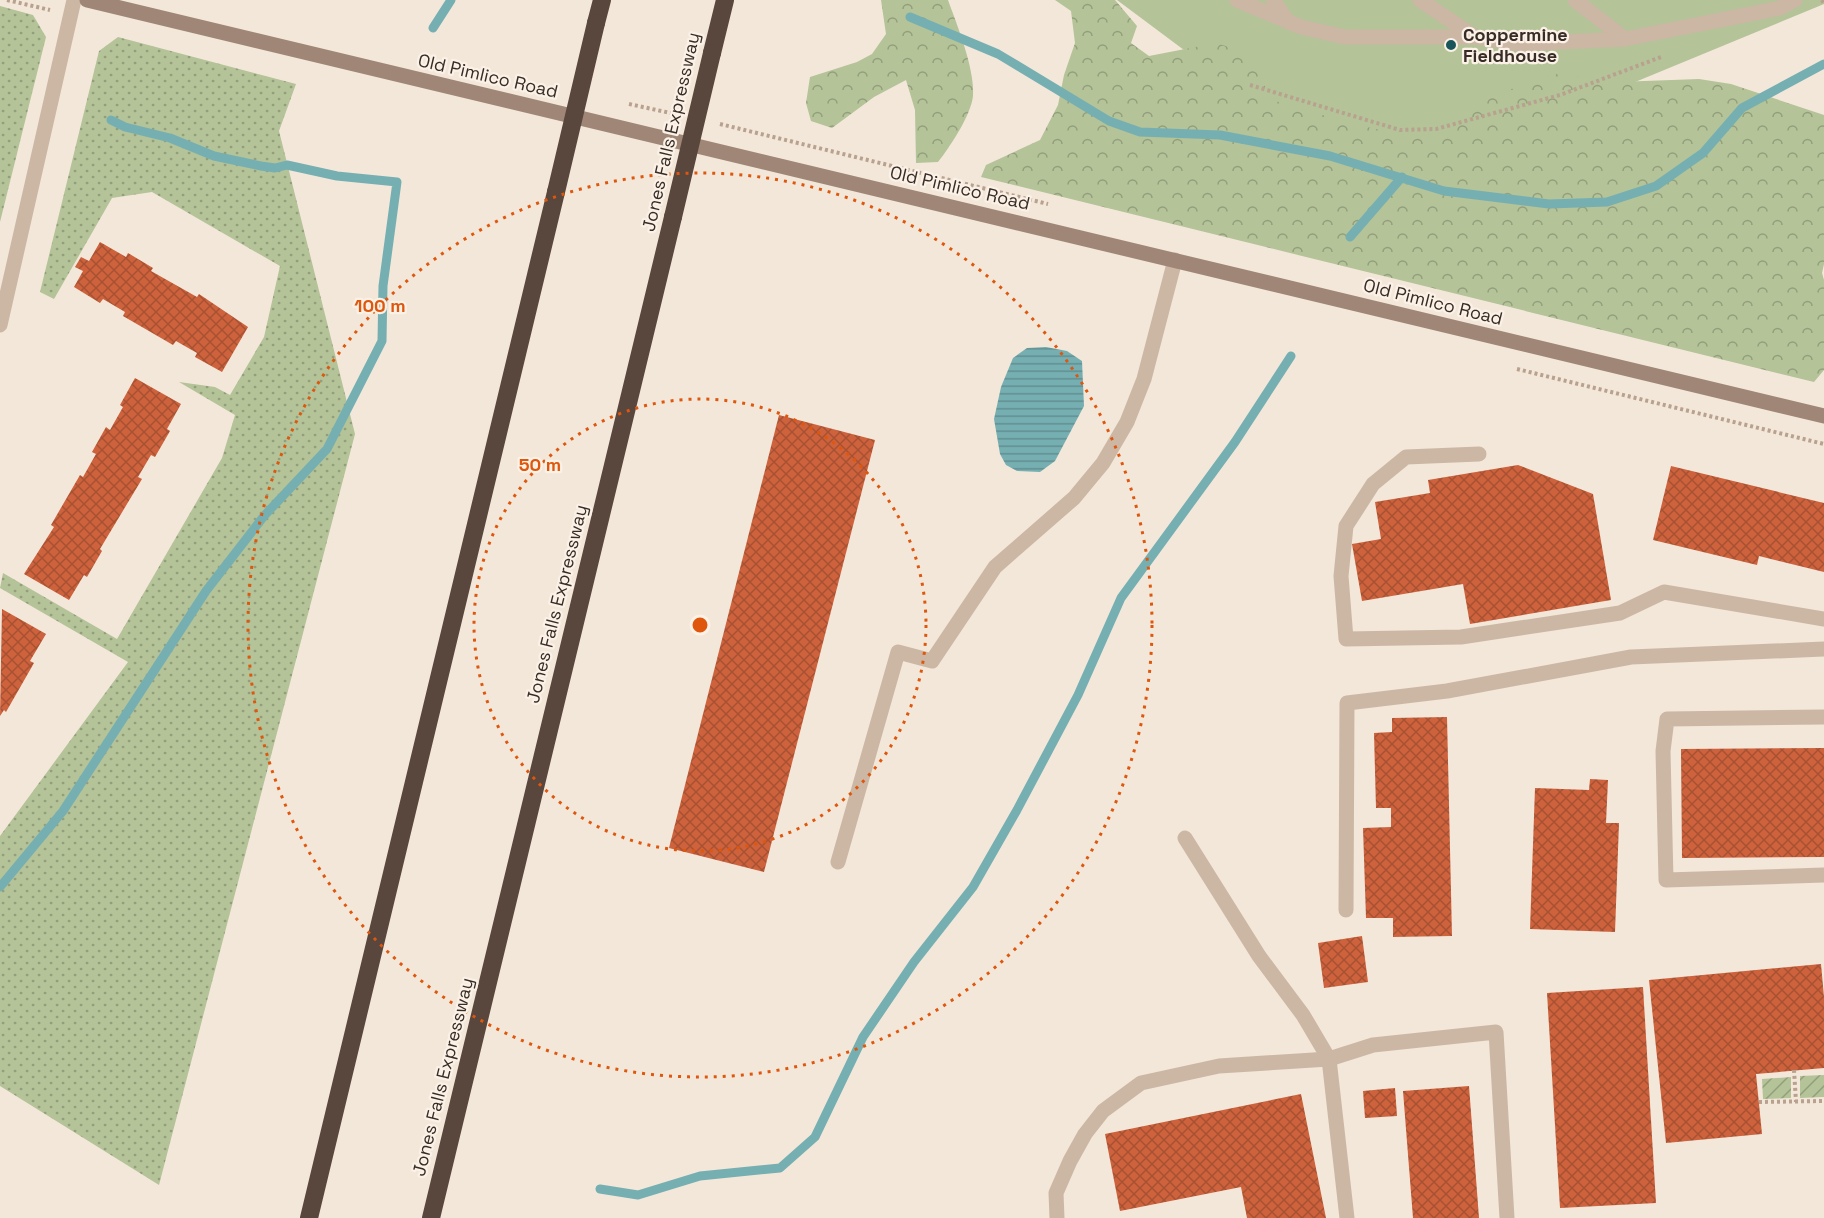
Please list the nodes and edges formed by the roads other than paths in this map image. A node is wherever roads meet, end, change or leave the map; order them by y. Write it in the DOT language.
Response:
graph roads {
  1 [pos="74,0"];
  2 [pos="87,0"];
  3 [pos="602,0"];
  4 [pos="725,0"];
  5 [pos="1237,0"];
  6 [pos="1273,0"];
  7 [pos="1420,0"];
  8 [pos="1575,0"];
  9 [pos="1795,0"];
  10 [pos="1288,22"];
  11 [pos="1475,38"];
  12 [pos="1625,39"];
  13 [pos="1175,260"];
  14 [pos="0,325"];
  15 [pos="1824,416"];
  16 [pos="1479,454"];
  17 [pos="1824,619"];
  18 [pos="1824,649"];
  19 [pos="1824,717"];
  20 [pos="1185,838"];
  21 [pos="838,862"];
  22 [pos="1824,875"];
  23 [pos="1346,909"];
  24 [pos="1329,1059"];
  25 [pos="309,1218"];
  26 [pos="431,1218"];
  27 [pos="1057,1218"];
  28 [pos="1347,1218"];
  29 [pos="1507,1218"];
  1 -- 14 [label="street"];
  2 -- 13 [label="street, Old Pimlico Road"];
  3 -- 25 [label="highway, bridge"];
  4 -- 26 [label="highway, Jones Falls Expressway, bridge"];
  5 -- 10 [label="street"];
  6 -- 10 [label="street"];
  7 -- 11 [label="street"];
  8 -- 12 [label="street"];
  9 -- 12 [label="street"];
  10 -- 11 [label="street"];
  11 -- 12 [label="street"];
  13 -- 15 [label="street, Old Pimlico Road"];
  13 -- 21 [label="street"];
  16 -- 17 [label="street"];
  18 -- 23 [label="street"];
  19 -- 22 [label="street"];
  20 -- 24 [label="street"];
  24 -- 27 [label="street"];
  24 -- 28 [label="street"];
  24 -- 29 [label="street"];
}
